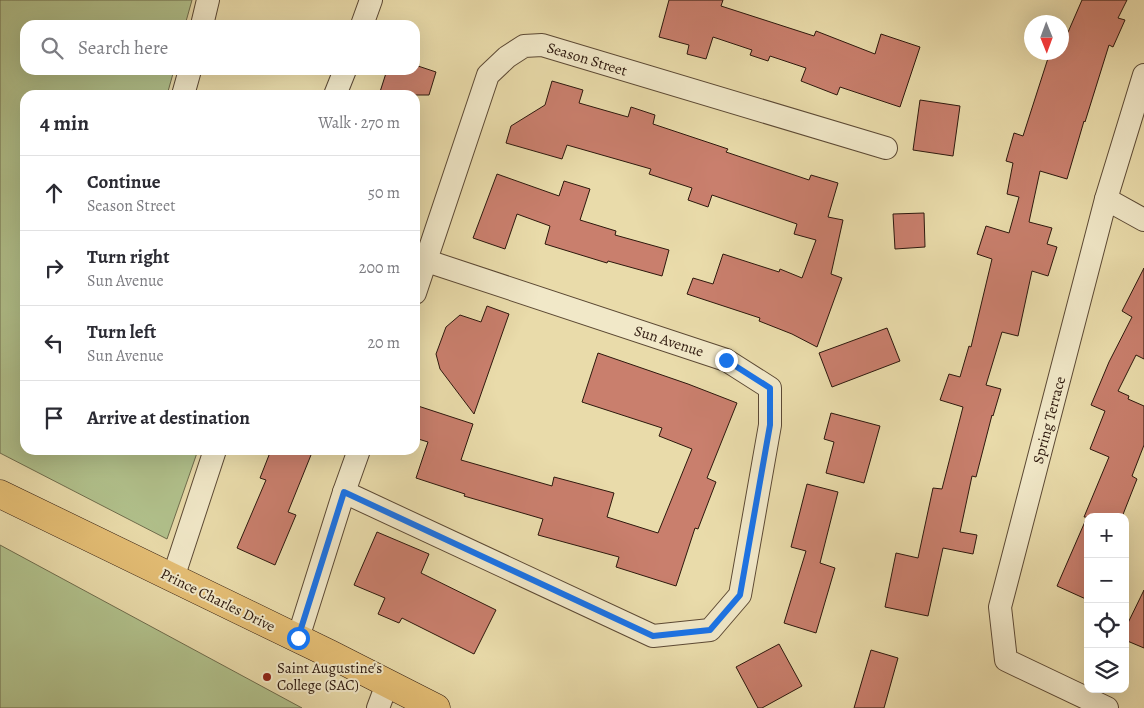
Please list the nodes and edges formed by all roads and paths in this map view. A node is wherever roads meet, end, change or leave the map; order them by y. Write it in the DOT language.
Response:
graph roads {
  1 [pos="208,0"];
  2 [pos="371,0"];
  3 [pos="203,20"];
  4 [pos="364,20"];
  5 [pos="189,75"];
  6 [pos="343,75"];
  7 [pos="1144,75"];
  8 [pos="184,90"];
  9 [pos="337,90"];
  10 [pos="886,148"];
  11 [pos="1106,199"];
  12 [pos="1144,220"];
  13 [pos="426,261"];
  14 [pos="420,278"];
  15 [pos="213,455"];
  16 [pos="357,455"];
  17 [pos="344,492"];
  18 [pos="0,494"];
  19 [pos="173,578"];
  20 [pos="298,638"];
  21 [pos="382,696"];
  22 [pos="436,708"];
  23 [pos="1107,708"];
  1 -- 3 [label="street"];
  2 -- 4 [label="street"];
  5 -- 8 [label="street"];
  6 -- 9 [label="street"];
  7 -- 11 [label="street, Spring Terrace"];
  10 -- 13 [label="street, Season Street"];
  11 -- 12 [label="street"];
  11 -- 23 [label="street, Spring Terrace"];
  13 -- 14 [label="street, Season Street"];
  13 -- 17 [label="street, Sun Avenue"];
  15 -- 19 [label="street"];
  16 -- 17 [label="street"];
  17 -- 20 [label="street"];
  18 -- 19 [label="highway, Prince Charles Drive"];
  19 -- 20 [label="highway, Prince Charles Drive"];
  20 -- 21 [label="highway, Prince Charles Drive"];
  21 -- 22 [label="highway, Prince Charles Drive"];
}
